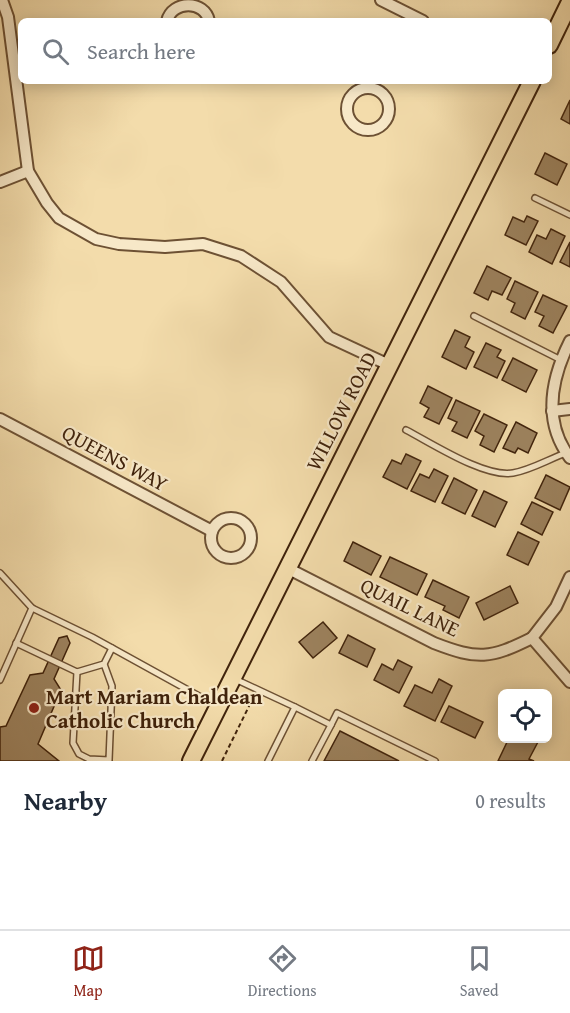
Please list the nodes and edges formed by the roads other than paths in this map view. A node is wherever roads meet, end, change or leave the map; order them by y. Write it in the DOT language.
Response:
graph roads {
  1 [pos="2,0"];
  2 [pos="381,0"];
  3 [pos="198,2"];
  4 [pos="570,2"];
  5 [pos="4,17"];
  6 [pos="168,18"];
  7 [pos="208,18"];
  8 [pos="412,18"];
  9 [pos="552,39"];
  10 [pos="530,84"];
  11 [pos="28,171"];
  12 [pos="0,182"];
  13 [pos="535,198"];
  14 [pos="570,215"];
  15 [pos="474,316"];
  16 [pos="570,341"];
  17 [pos="561,360"];
  18 [pos="390,365"];
  19 [pos="570,409"];
  20 [pos="552,411"];
  21 [pos="0,419"];
  22 [pos="406,430"];
  23 [pos="568,456"];
  24 [pos="212,531"];
  25 [pos="287,568"];
  26 [pos="0,573"];
  27 [pos="570,577"];
  28 [pos="32,608"];
  29 [pos="532,638"];
  30 [pos="16,643"];
  31 [pos="112,648"];
  32 [pos="104,664"];
  33 [pos="77,672"];
  34 [pos="233,678"];
  35 [pos="0,680"];
  36 [pos="570,682"];
  37 [pos="218,707"];
  38 [pos="295,707"];
  39 [pos="331,725"];
  40 [pos="191,761"];
  41 [pos="268,761"];
  42 [pos="312,761"];
  43 [pos="435,761"];
  1 -- 5 [label="street"];
  2 -- 8 [label="street"];
  3 -- 6 [label="street"];
  3 -- 7 [label="street"];
  4 -- 9 [label="main road"];
  5 -- 11 [label="street"];
  10 -- 18 [label="main road, WILLOW ROAD"];
  11 -- 12 [label="street"];
  11 -- 18 [label="street"];
  13 -- 14 [label="lane"];
  15 -- 17 [label="lane"];
  16 -- 17 [label="street"];
  17 -- 20 [label="street"];
  18 -- 25 [label="main road, WILLOW ROAD"];
  19 -- 20 [label="street"];
  20 -- 23 [label="street"];
  21 -- 24 [label="street, QUEENS WAY"];
  22 -- 23 [label="lane"];
  25 -- 29 [label="street, QUAIL LANE"];
  25 -- 34 [label="main road, WILLOW ROAD"];
  26 -- 28 [label="lane"];
  27 -- 29 [label="street"];
  28 -- 30 [label="lane"];
  28 -- 31 [label="lane"];
  29 -- 36 [label="street"];
  30 -- 33 [label="lane"];
  30 -- 35 [label="lane"];
  31 -- 32 [label="lane"];
  31 -- 37 [label="lane"];
  32 -- 33 [label="lane"];
  32 -- 33 [label="lane"];
  34 -- 37 [label="main road, WILLOW ROAD"];
  34 -- 38 [label="lane"];
  37 -- 40 [label="main road, WILLOW ROAD"];
  38 -- 39 [label="lane"];
  38 -- 41 [label="lane"];
  39 -- 42 [label="lane"];
  39 -- 43 [label="lane"];
}
